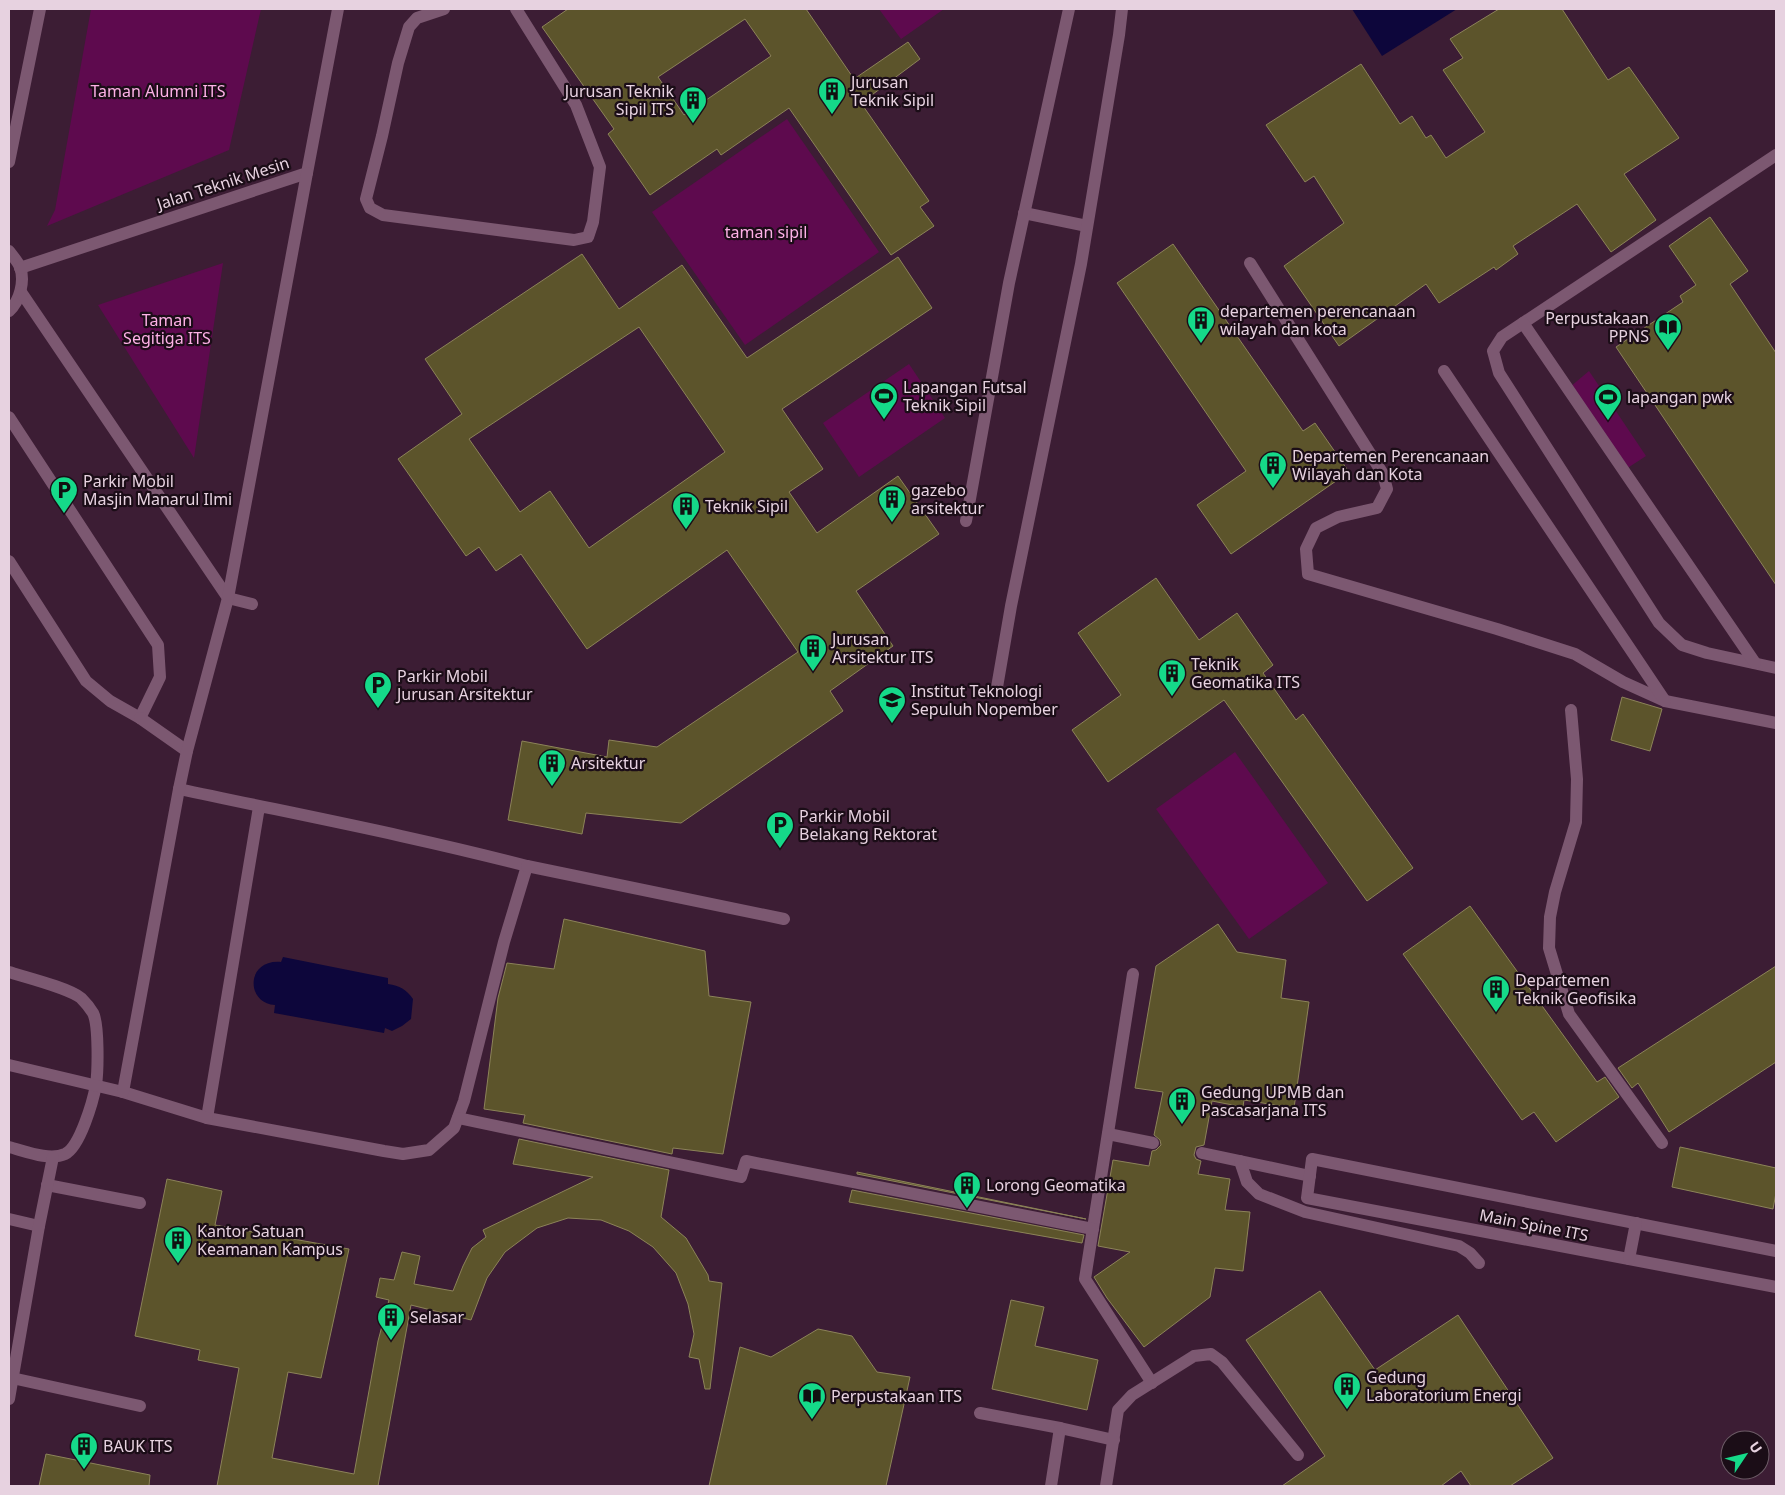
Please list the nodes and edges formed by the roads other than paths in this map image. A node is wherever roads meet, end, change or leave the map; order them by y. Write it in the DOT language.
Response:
graph roads {
  1 [pos="40,9"];
  2 [pos="338,9"];
  3 [pos="444,9"];
  4 [pos="516,9"];
  5 [pos="1069,9"];
  6 [pos="1122,9"];
  7 [pos="1776,155"];
  8 [pos="9,162"];
  9 [pos="307,172"];
  10 [pos="1024,214"];
  11 [pos="1087,226"];
  12 [pos="9,251"];
  13 [pos="1250,263"];
  14 [pos="20,268"];
  15 [pos="21,292"];
  16 [pos="9,311"];
  17 [pos="1523,323"];
  18 [pos="1444,371"];
  19 [pos="9,417"];
  20 [pos="966,521"];
  21 [pos="9,561"];
  22 [pos="228,598"];
  23 [pos="252,604"];
  24 [pos="1755,663"];
  25 [pos="1776,668"];
  26 [pos="996,693"];
  27 [pos="1665,701"];
  28 [pos="1571,710"];
  29 [pos="140,718"];
  30 [pos="1776,723"];
  31 [pos="187,751"];
  32 [pos="179,789"];
  33 [pos="259,807"];
  34 [pos="527,866"];
  35 [pos="784,919"];
  36 [pos="9,972"];
  37 [pos="1133,974"];
  38 [pos="9,1065"];
  39 [pos="96,1085"];
  40 [pos="123,1092"];
  41 [pos="207,1118"];
  42 [pos="458,1118"];
  43 [pos="1108,1134"];
  44 [pos="1153,1143"];
  45 [pos="1662,1143"];
  46 [pos="9,1147"];
  47 [pos="1202,1153"];
  48 [pos="53,1157"];
  49 [pos="1240,1161"];
  50 [pos="1310,1176"];
  51 [pos="47,1185"];
  52 [pos="140,1203"];
  53 [pos="9,1220"];
  54 [pos="1636,1223"];
  55 [pos="39,1226"];
  56 [pos="1093,1230"];
  57 [pos="1776,1251"];
  58 [pos="1628,1259"];
  59 [pos="1479,1264"];
  60 [pos="1776,1287"];
  61 [pos="12,1378"];
  62 [pos="1152,1383"];
  63 [pos="9,1399"];
  64 [pos="140,1406"];
  65 [pos="980,1413"];
  66 [pos="1060,1428"];
  67 [pos="1114,1440"];
  68 [pos="1298,1455"];
  69 [pos="1051,1486"];
  70 [pos="1106,1486"];
  1 -- 8 [label="street"];
  2 -- 9 [label="street, Jalan Teknik Mesin"];
  3 -- 4 [label="street"];
  5 -- 10 [label="street"];
  6 -- 11 [label="street"];
  7 -- 17 [label="street"];
  9 -- 14 [label="street, Jalan Teknik Mesin"];
  9 -- 22 [label="street"];
  10 -- 11 [label="street"];
  10 -- 20 [label="street"];
  11 -- 26 [label="street"];
  12 -- 14 [label="street"];
  13 -- 27 [label="street"];
  14 -- 15 [label="street"];
  15 -- 16 [label="street"];
  15 -- 22 [label="street"];
  17 -- 24 [label="street"];
  17 -- 24 [label="street"];
  18 -- 27 [label="street"];
  19 -- 29 [label="street"];
  21 -- 29 [label="street"];
  22 -- 23 [label="street"];
  22 -- 31 [label="street"];
  24 -- 25 [label="street"];
  27 -- 30 [label="street"];
  28 -- 45 [label="street"];
  29 -- 31 [label="street"];
  31 -- 32 [label="street"];
  32 -- 33 [label="street"];
  32 -- 40 [label="street"];
  33 -- 34 [label="street"];
  33 -- 41 [label="street"];
  34 -- 35 [label="street"];
  34 -- 42 [label="street"];
  36 -- 39 [label="street"];
  37 -- 43 [label="street"];
  38 -- 39 [label="street"];
  39 -- 40 [label="street"];
  39 -- 48 [label="street"];
  40 -- 41 [label="street"];
  41 -- 42 [label="street"];
  42 -- 56 [label="street"];
  43 -- 44 [label="street"];
  43 -- 56 [label="street"];
  46 -- 48 [label="street"];
  47 -- 49 [label="street"];
  48 -- 51 [label="street"];
  49 -- 50 [label="street"];
  49 -- 59 [label="street"];
  50 -- 54 [label="street, Main Spine ITS"];
  50 -- 58 [label="street, Main Spine ITS"];
  51 -- 52 [label="street"];
  51 -- 55 [label="street"];
  53 -- 55 [label="street"];
  54 -- 57 [label="street, Main Spine ITS"];
  54 -- 58 [label="street"];
  55 -- 61 [label="street"];
  56 -- 62 [label="street"];
  58 -- 60 [label="street, Main Spine ITS"];
  61 -- 63 [label="street"];
  61 -- 64 [label="street"];
  62 -- 67 [label="street"];
  62 -- 68 [label="street"];
  65 -- 66 [label="street"];
  66 -- 67 [label="street"];
  66 -- 69 [label="street"];
  67 -- 70 [label="street"];
}
